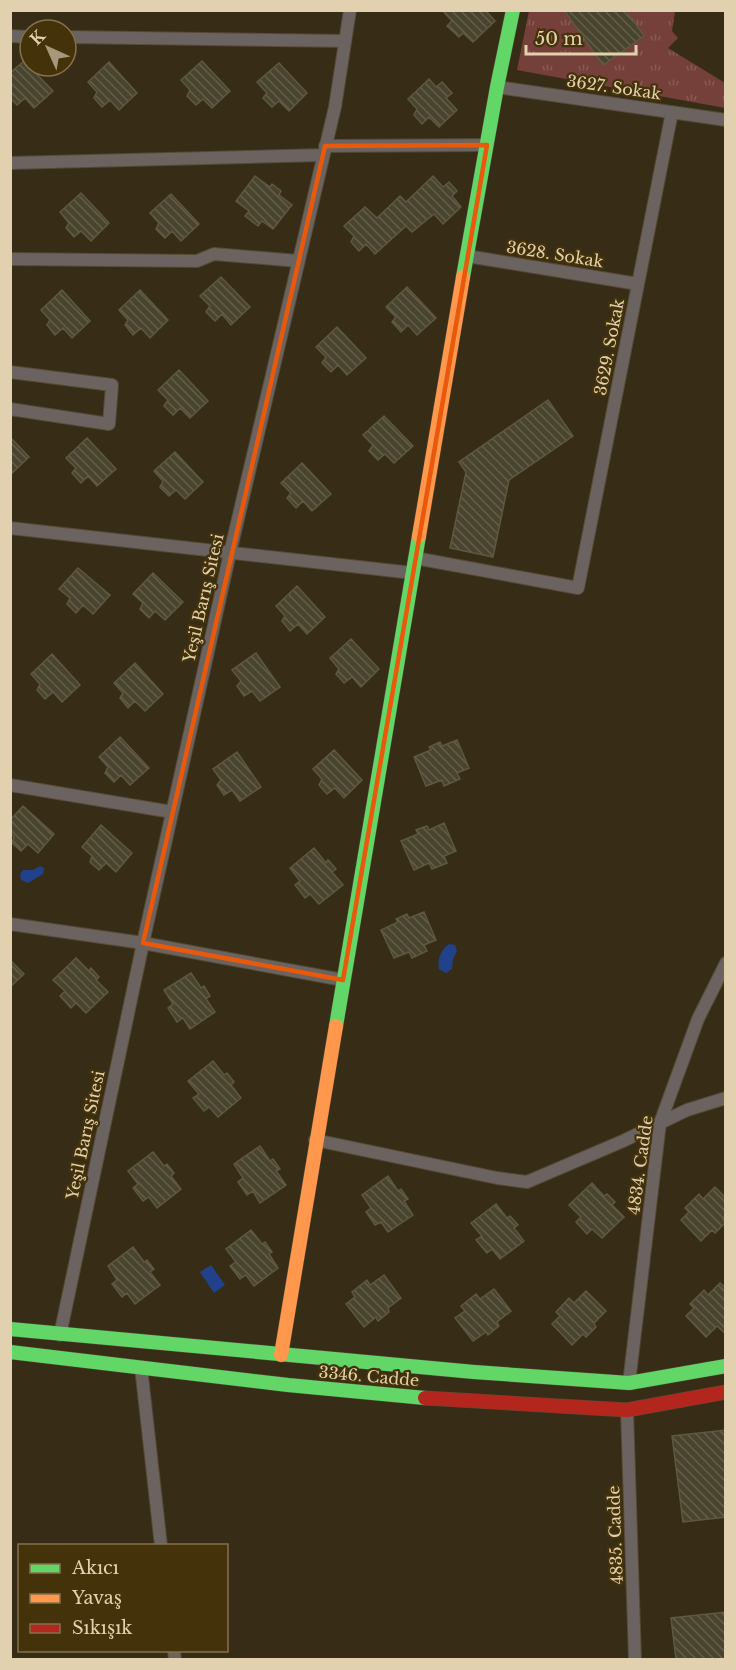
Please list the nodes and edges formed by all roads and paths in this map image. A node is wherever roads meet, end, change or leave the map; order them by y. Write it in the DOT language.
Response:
graph roads {
  1 [pos="350,10"];
  2 [pos="513,10"];
  3 [pos="78,37"];
  4 [pos="345,41"];
  5 [pos="497,87"];
  6 [pos="672,112"];
  7 [pos="726,120"];
  8 [pos="487,145"];
  9 [pos="324,151"];
  10 [pos="10,163"];
  11 [pos="467,256"];
  12 [pos="10,259"];
  13 [pos="298,261"];
  14 [pos="638,284"];
  15 [pos="10,372"];
  16 [pos="10,409"];
  17 [pos="10,528"];
  18 [pos="230,552"];
  19 [pos="415,558"];
  20 [pos="412,573"];
  21 [pos="10,785"];
  22 [pos="172,812"];
  23 [pos="10,924"];
  24 [pos="143,943"];
  25 [pos="726,963"];
  26 [pos="343,980"];
  27 [pos="726,1098"];
  28 [pos="660,1123"];
  29 [pos="315,1140"];
  30 [pos="10,1329"];
  31 [pos="60,1335"];
  32 [pos="10,1352"];
  33 [pos="281,1355"];
  34 [pos="58,1357"];
  35 [pos="726,1366"];
  36 [pos="141,1367"];
  37 [pos="629,1383"];
  38 [pos="726,1392"];
  39 [pos="627,1410"];
  40 [pos="161,1544"];
  41 [pos="635,1659"];
  1 -- 4 [label="street, Yeşil Barış Sitesi"];
  2 -- 5 [label="street"];
  3 -- 4 [label="street"];
  4 -- 9 [label="street, Yeşil Barış Sitesi"];
  5 -- 6 [label="street, 3627. Sokak"];
  5 -- 8 [label="street"];
  6 -- 7 [label="street, 3627. Sokak"];
  6 -- 14 [label="street, 3629. Sokak"];
  8 -- 9 [label="street"];
  8 -- 11 [label="street"];
  9 -- 10 [label="street"];
  9 -- 13 [label="street, Yeşil Barış Sitesi"];
  11 -- 14 [label="street, 3628. Sokak"];
  11 -- 19 [label="street"];
  12 -- 13 [label="street"];
  13 -- 18 [label="street, Yeşil Barış Sitesi"];
  14 -- 19 [label="street, 3629. Sokak"];
  15 -- 16 [label="street"];
  17 -- 18 [label="street"];
  18 -- 20 [label="street"];
  18 -- 22 [label="street, Yeşil Barış Sitesi"];
  19 -- 20 [label="street"];
  20 -- 26 [label="street"];
  21 -- 22 [label="street"];
  22 -- 24 [label="street, Yeşil Barış Sitesi"];
  23 -- 24 [label="street"];
  24 -- 26 [label="street"];
  24 -- 31 [label="street, Yeşil Barış Sitesi"];
  25 -- 28 [label="street, 4834. Cadde"];
  26 -- 29 [label="street"];
  27 -- 28 [label="street"];
  28 -- 29 [label="street"];
  28 -- 37 [label="street, 4834. Cadde"];
  29 -- 33 [label="street"];
  30 -- 31 [label="street, 3346. Cadde"];
  31 -- 33 [label="street, 3346. Cadde"];
  31 -- 34 [label="street"];
  32 -- 34 [label="street, 3346. Cadde"];
  33 -- 37 [label="street, 3346. Cadde"];
  34 -- 36 [label="street, 3346. Cadde"];
  35 -- 37 [label="street, 3346. Cadde"];
  36 -- 39 [label="street, 3346. Cadde"];
  36 -- 40 [label="street"];
  37 -- 39 [label="street"];
  38 -- 39 [label="street, 3346. Cadde"];
  39 -- 41 [label="street, 4835. Cadde"];
}
